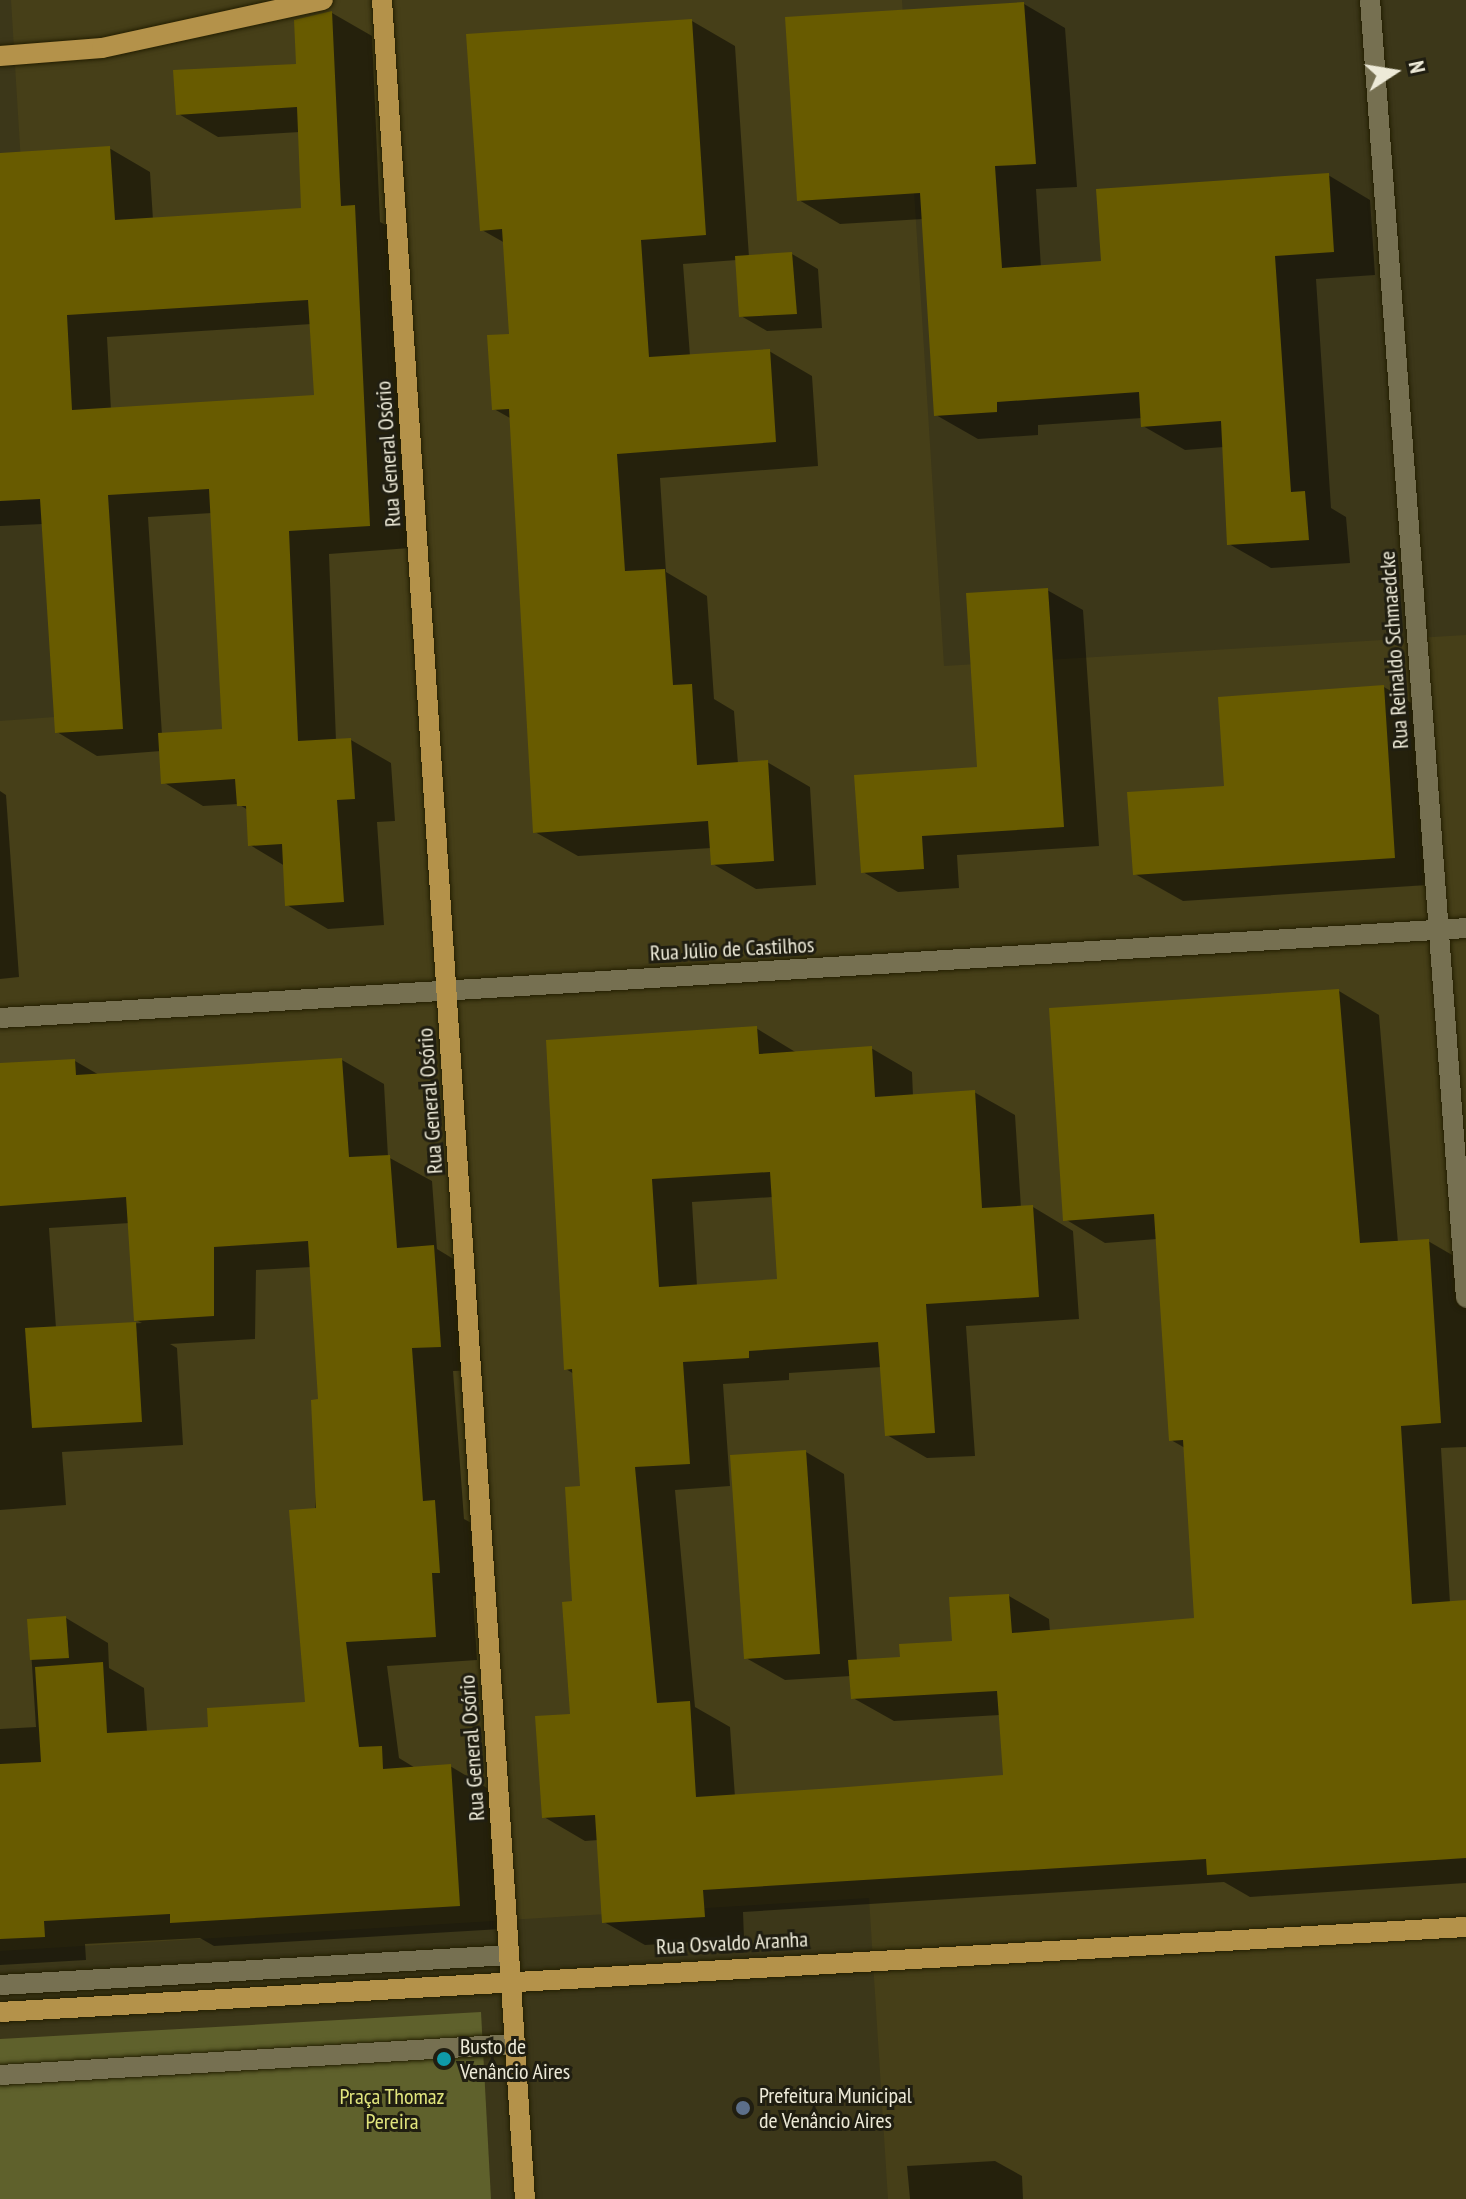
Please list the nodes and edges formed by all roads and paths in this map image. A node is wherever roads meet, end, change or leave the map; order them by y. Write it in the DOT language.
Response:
graph roads {
  1 [pos="323,0"];
  2 [pos="382,0"];
  3 [pos="1370,0"];
  4 [pos="0,56"];
  5 [pos="1466,928"];
  6 [pos="1438,930"];
  7 [pos="447,991"];
  8 [pos="0,1018"];
  9 [pos="1466,1297"];
  10 [pos="1466,1927"];
  11 [pos="509,1955"];
  12 [pos="512,1979"];
  13 [pos="0,1985"];
  14 [pos="0,2012"];
  15 [pos="516,2044"];
  16 [pos="0,2075"];
  17 [pos="525,2199"];
  1 -- 4 [label="main road"];
  2 -- 7 [label="main road, Rua General Osório"];
  3 -- 6 [label="street, Rua Reinaldo Schmaedcke"];
  5 -- 6 [label="street, Rua Júlio de Castilhos"];
  6 -- 7 [label="street, Rua Júlio de Castilhos"];
  6 -- 9 [label="street, Rua Reinaldo Schmaedcke"];
  7 -- 8 [label="street, Rua Júlio de Castilhos"];
  7 -- 11 [label="main road, Rua General Osório"];
  10 -- 12 [label="main road, Rua Osvaldo Aranha"];
  11 -- 12 [label="main road, Rua General Osório"];
  11 -- 13 [label="street"];
  12 -- 14 [label="main road, Rua Osvaldo Aranha"];
  12 -- 15 [label="main road, Rua General Osório"];
  15 -- 16 [label="street"];
  15 -- 17 [label="main road, Rua General Osório"];
}
